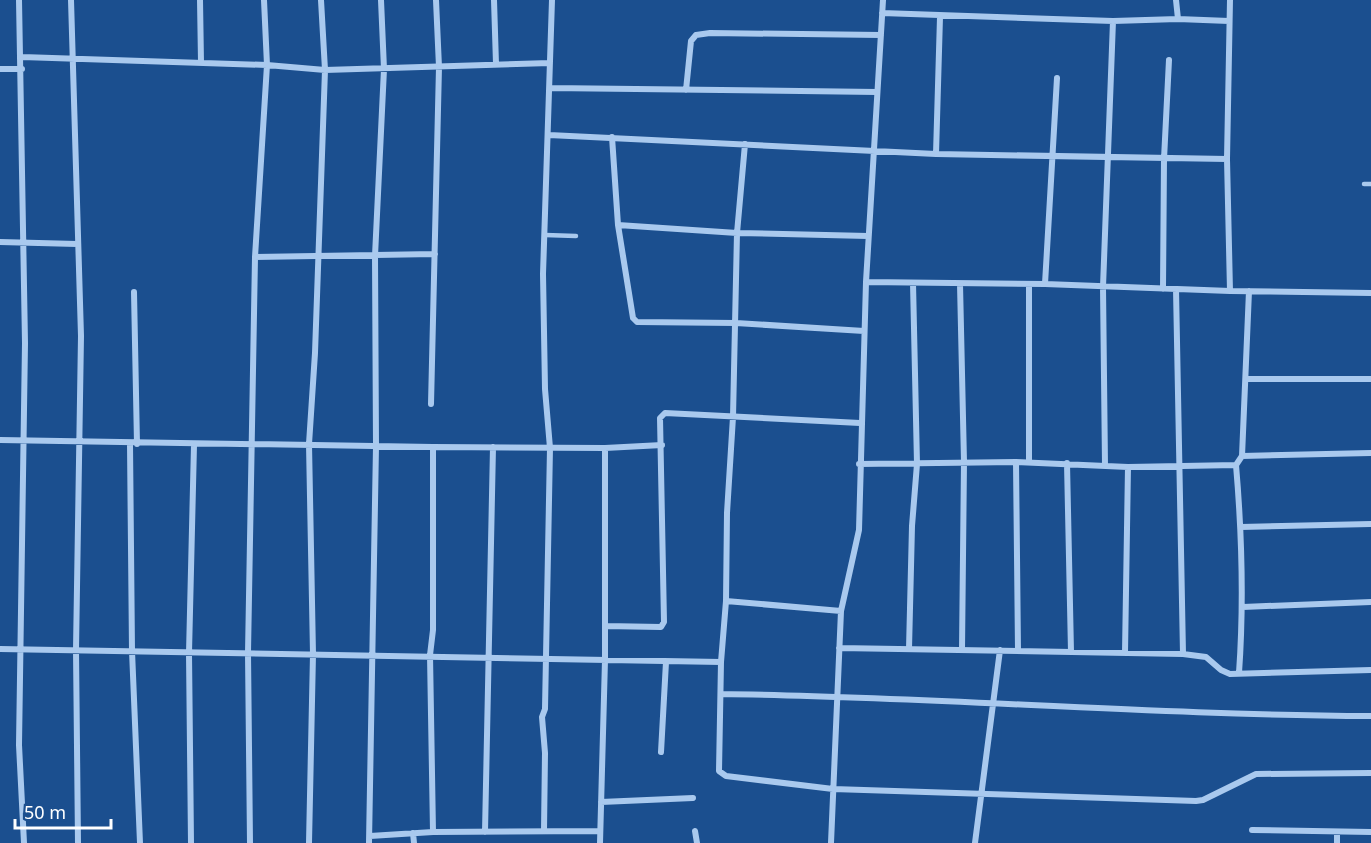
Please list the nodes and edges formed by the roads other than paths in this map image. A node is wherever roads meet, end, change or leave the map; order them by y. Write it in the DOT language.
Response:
graph roads {
  1 [pos="19,0"];
  2 [pos="71,0"];
  3 [pos="200,0"];
  4 [pos="264,0"];
  5 [pos="321,0"];
  6 [pos="381,0"];
  7 [pos="436,0"];
  8 [pos="494,0"];
  9 [pos="552,0"];
  10 [pos="883,0"];
  11 [pos="1176,0"];
  12 [pos="1230,0"];
  13 [pos="882,13"];
  14 [pos="940,17"];
  15 [pos="1178,19"];
  16 [pos="1113,21"];
  17 [pos="1229,21"];
  18 [pos="881,35"];
  19 [pos="22,57"];
  20 [pos="73,59"];
  21 [pos="1169,60"];
  22 [pos="201,62"];
  23 [pos="496,63"];
  24 [pos="550,63"];
  25 [pos="267,65"];
  26 [pos="439,67"];
  27 [pos="0,69"];
  28 [pos="22,69"];
  29 [pos="384,69"];
  30 [pos="325,70"];
  31 [pos="1057,78"];
  32 [pos="550,88"];
  33 [pos="686,90"];
  34 [pos="878,92"];
  35 [pos="549,135"];
  36 [pos="612,137"];
  37 [pos="745,144"];
  38 [pos="872,151"];
  39 [pos="936,154"];
  40 [pos="1108,157"];
  41 [pos="1051,158"];
  42 [pos="1164,159"];
  43 [pos="1227,159"];
  44 [pos="1364,184"];
  45 [pos="1371,184"];
  46 [pos="618,225"];
  47 [pos="737,233"];
  48 [pos="545,236"];
  49 [pos="576,236"];
  50 [pos="868,236"];
  51 [pos="0,242"];
  52 [pos="22,242"];
  53 [pos="77,244"];
  54 [pos="435,254"];
  55 [pos="318,256"];
  56 [pos="375,256"];
  57 [pos="255,257"];
  58 [pos="866,282"];
  59 [pos="913,283"];
  60 [pos="960,284"];
  61 [pos="1029,284"];
  62 [pos="1046,284"];
  63 [pos="1103,287"];
  64 [pos="1163,289"];
  65 [pos="1176,289"];
  66 [pos="1230,291"];
  67 [pos="1248,291"];
  68 [pos="134,292"];
  69 [pos="1371,293"];
  70 [pos="736,323"];
  71 [pos="864,331"];
  72 [pos="1246,379"];
  73 [pos="1371,379"];
  74 [pos="431,404"];
  75 [pos="734,417"];
  76 [pos="860,423"];
  77 [pos="0,440"];
  78 [pos="23,441"];
  79 [pos="78,443"];
  80 [pos="134,444"];
  81 [pos="309,444"];
  82 [pos="194,445"];
  83 [pos="662,445"];
  84 [pos="252,446"];
  85 [pos="376,446"];
  86 [pos="433,447"];
  87 [pos="493,447"];
  88 [pos="550,448"];
  89 [pos="605,448"];
  90 [pos="1371,453"];
  91 [pos="1242,456"];
  92 [pos="964,462"];
  93 [pos="1016,462"];
  94 [pos="1029,462"];
  95 [pos="1067,463"];
  96 [pos="859,464"];
  97 [pos="917,464"];
  98 [pos="1236,465"];
  99 [pos="1105,466"];
  100 [pos="1128,467"];
  101 [pos="1181,467"];
  102 [pos="1371,524"];
  103 [pos="1241,527"];
  104 [pos="726,601"];
  105 [pos="1371,602"];
  106 [pos="1243,607"];
  107 [pos="841,611"];
  108 [pos="604,626"];
  109 [pos="839,648"];
  110 [pos="0,649"];
  111 [pos="21,649"];
  112 [pos="909,649"];
  113 [pos="76,650"];
  114 [pos="962,650"];
  115 [pos="1000,650"];
  116 [pos="1018,650"];
  117 [pos="132,651"];
  118 [pos="1071,652"];
  119 [pos="189,653"];
  120 [pos="248,653"];
  121 [pos="1125,653"];
  122 [pos="313,654"];
  123 [pos="373,654"];
  124 [pos="1183,654"];
  125 [pos="430,655"];
  126 [pos="488,656"];
  127 [pos="547,658"];
  128 [pos="605,660"];
  129 [pos="666,662"];
  130 [pos="721,662"];
  131 [pos="1371,670"];
  132 [pos="1239,673"];
  133 [pos="721,694"];
  134 [pos="837,696"];
  135 [pos="991,702"];
  136 [pos="1371,716"];
  137 [pos="661,752"];
  138 [pos="1371,773"];
  139 [pos="833,789"];
  140 [pos="981,796"];
  141 [pos="693,798"];
  142 [pos="601,802"];
  143 [pos="1252,830"];
  144 [pos="544,831"];
  145 [pos="600,831"];
  146 [pos="694,831"];
  147 [pos="1337,831"];
  148 [pos="434,832"];
  149 [pos="485,832"];
  150 [pos="1371,832"];
  151 [pos="413,833"];
  152 [pos="370,840"];
  153 [pos="24,843"];
  154 [pos="78,843"];
  155 [pos="140,843"];
  156 [pos="191,843"];
  157 [pos="250,843"];
  158 [pos="309,843"];
  159 [pos="414,843"];
  160 [pos="600,843"];
  161 [pos="697,843"];
  162 [pos="831,843"];
  163 [pos="975,843"];
  164 [pos="1337,843"];
  1 -- 19 [label="street"];
  2 -- 20 [label="street"];
  3 -- 22 [label="street"];
  4 -- 25 [label="street"];
  5 -- 30 [label="street"];
  6 -- 29 [label="street"];
  7 -- 26 [label="street"];
  8 -- 23 [label="street"];
  9 -- 24 [label="street"];
  10 -- 13 [label="street"];
  11 -- 15 [label="street"];
  12 -- 17 [label="street"];
  13 -- 14 [label="street"];
  13 -- 18 [label="street"];
  14 -- 16 [label="street"];
  14 -- 39 [label="street"];
  15 -- 16 [label="street"];
  15 -- 17 [label="street"];
  16 -- 40 [label="street"];
  17 -- 43 [label="street"];
  18 -- 33 [label="street"];
  18 -- 34 [label="street"];
  19 -- 20 [label="street"];
  19 -- 28 [label="street"];
  20 -- 22 [label="street"];
  20 -- 53 [label="street"];
  21 -- 42 [label="street"];
  22 -- 25 [label="street"];
  23 -- 24 [label="street"];
  23 -- 26 [label="street"];
  24 -- 32 [label="street"];
  25 -- 30 [label="street"];
  25 -- 57 [label="street"];
  26 -- 29 [label="street"];
  26 -- 54 [label="street"];
  27 -- 28 [label="street"];
  28 -- 52 [label="street"];
  29 -- 30 [label="street"];
  29 -- 56 [label="street"];
  30 -- 55 [label="street"];
  31 -- 41 [label="street"];
  32 -- 33 [label="street"];
  32 -- 35 [label="street"];
  33 -- 34 [label="street"];
  34 -- 38 [label="street"];
  35 -- 36 [label="street"];
  35 -- 48 [label="street"];
  36 -- 37 [label="street"];
  36 -- 46 [label="street"];
  37 -- 38 [label="street"];
  37 -- 47 [label="street"];
  38 -- 39 [label="street"];
  38 -- 50 [label="street"];
  39 -- 41 [label="street"];
  40 -- 41 [label="street"];
  40 -- 42 [label="street"];
  40 -- 63 [label="street"];
  41 -- 62 [label="street"];
  42 -- 43 [label="street"];
  42 -- 64 [label="street"];
  43 -- 66 [label="street"];
  44 -- 45 [label="lane"];
  46 -- 47 [label="street"];
  46 -- 70 [label="street"];
  47 -- 50 [label="street"];
  47 -- 70 [label="street"];
  48 -- 49 [label="lane"];
  48 -- 88 [label="street"];
  50 -- 58 [label="street"];
  51 -- 52 [label="street"];
  52 -- 53 [label="street"];
  52 -- 78 [label="street"];
  53 -- 79 [label="street"];
  54 -- 56 [label="street"];
  54 -- 74 [label="street"];
  55 -- 56 [label="street"];
  55 -- 57 [label="street"];
  55 -- 81 [label="street"];
  56 -- 85 [label="street"];
  57 -- 84 [label="street"];
  58 -- 59 [label="street"];
  58 -- 71 [label="street"];
  59 -- 60 [label="street"];
  59 -- 97 [label="street"];
  60 -- 61 [label="street"];
  60 -- 92 [label="street"];
  61 -- 62 [label="street"];
  61 -- 94 [label="street"];
  62 -- 63 [label="street"];
  63 -- 64 [label="street"];
  63 -- 99 [label="street"];
  64 -- 65 [label="street"];
  65 -- 66 [label="street"];
  65 -- 101 [label="street"];
  66 -- 67 [label="street"];
  67 -- 69 [label="street"];
  67 -- 72 [label="street"];
  68 -- 80 [label="street"];
  70 -- 71 [label="street"];
  70 -- 75 [label="street"];
  71 -- 76 [label="street"];
  72 -- 73 [label="street"];
  72 -- 91 [label="street"];
  75 -- 76 [label="street"];
  75 -- 83 [label="street"];
  75 -- 104 [label="street"];
  76 -- 96 [label="street"];
  77 -- 78 [label="street"];
  78 -- 79 [label="street"];
  78 -- 111 [label="street"];
  79 -- 80 [label="street"];
  79 -- 113 [label="street"];
  80 -- 82 [label="street"];
  80 -- 117 [label="street"];
  81 -- 84 [label="street"];
  81 -- 85 [label="street"];
  81 -- 122 [label="street"];
  82 -- 84 [label="street"];
  82 -- 119 [label="street"];
  83 -- 89 [label="street"];
  83 -- 108 [label="street"];
  84 -- 120 [label="street"];
  85 -- 86 [label="street"];
  85 -- 123 [label="street"];
  86 -- 87 [label="street"];
  86 -- 125 [label="street"];
  87 -- 88 [label="street"];
  87 -- 126 [label="street"];
  88 -- 89 [label="street"];
  88 -- 127 [label="street"];
  89 -- 108 [label="street"];
  90 -- 91 [label="street"];
  91 -- 98 [label="street"];
  92 -- 93 [label="street"];
  92 -- 97 [label="street"];
  92 -- 114 [label="street"];
  93 -- 94 [label="street"];
  93 -- 116 [label="street"];
  94 -- 95 [label="street"];
  95 -- 99 [label="street"];
  95 -- 118 [label="street"];
  96 -- 97 [label="street"];
  96 -- 107 [label="street"];
  97 -- 112 [label="street"];
  98 -- 101 [label="street"];
  98 -- 103 [label="street"];
  99 -- 100 [label="street"];
  100 -- 101 [label="street"];
  100 -- 121 [label="street"];
  101 -- 124 [label="street"];
  102 -- 103 [label="street"];
  103 -- 106 [label="street"];
  104 -- 107 [label="street"];
  104 -- 130 [label="street"];
  105 -- 106 [label="street"];
  106 -- 132 [label="street"];
  107 -- 109 [label="street"];
  108 -- 128 [label="street"];
  109 -- 112 [label="street"];
  109 -- 134 [label="street"];
  110 -- 111 [label="street"];
  111 -- 113 [label="street"];
  111 -- 153 [label="street"];
  112 -- 114 [label="street"];
  113 -- 117 [label="street"];
  113 -- 154 [label="street"];
  114 -- 115 [label="street"];
  115 -- 116 [label="street"];
  115 -- 135 [label="street"];
  116 -- 118 [label="street"];
  117 -- 119 [label="street"];
  117 -- 155 [label="street"];
  118 -- 121 [label="street"];
  119 -- 120 [label="street"];
  119 -- 156 [label="street"];
  120 -- 122 [label="street"];
  120 -- 157 [label="street"];
  121 -- 124 [label="street"];
  122 -- 123 [label="street"];
  122 -- 158 [label="street"];
  123 -- 125 [label="street"];
  123 -- 152 [label="street"];
  124 -- 132 [label="street"];
  125 -- 126 [label="street"];
  125 -- 148 [label="street"];
  126 -- 127 [label="street"];
  126 -- 149 [label="street"];
  127 -- 128 [label="street"];
  127 -- 144 [label="street"];
  128 -- 129 [label="street"];
  128 -- 142 [label="street"];
  129 -- 130 [label="street"];
  129 -- 137 [label="street"];
  130 -- 133 [label="street"];
  131 -- 132 [label="street"];
  133 -- 134 [label="street"];
  133 -- 139 [label="street"];
  134 -- 135 [label="street"];
  134 -- 139 [label="street"];
  135 -- 136 [label="street"];
  135 -- 140 [label="street"];
  138 -- 140 [label="street"];
  139 -- 140 [label="street"];
  139 -- 162 [label="street"];
  140 -- 163 [label="street"];
  141 -- 142 [label="street"];
  142 -- 145 [label="street"];
  143 -- 147 [label="street"];
  144 -- 145 [label="street"];
  144 -- 149 [label="street"];
  145 -- 160 [label="street"];
  146 -- 161 [label="street"];
  147 -- 150 [label="street"];
  147 -- 164 [label="street"];
  148 -- 149 [label="street"];
  148 -- 151 [label="street"];
  151 -- 152 [label="street"];
  151 -- 159 [label="street"];
}
